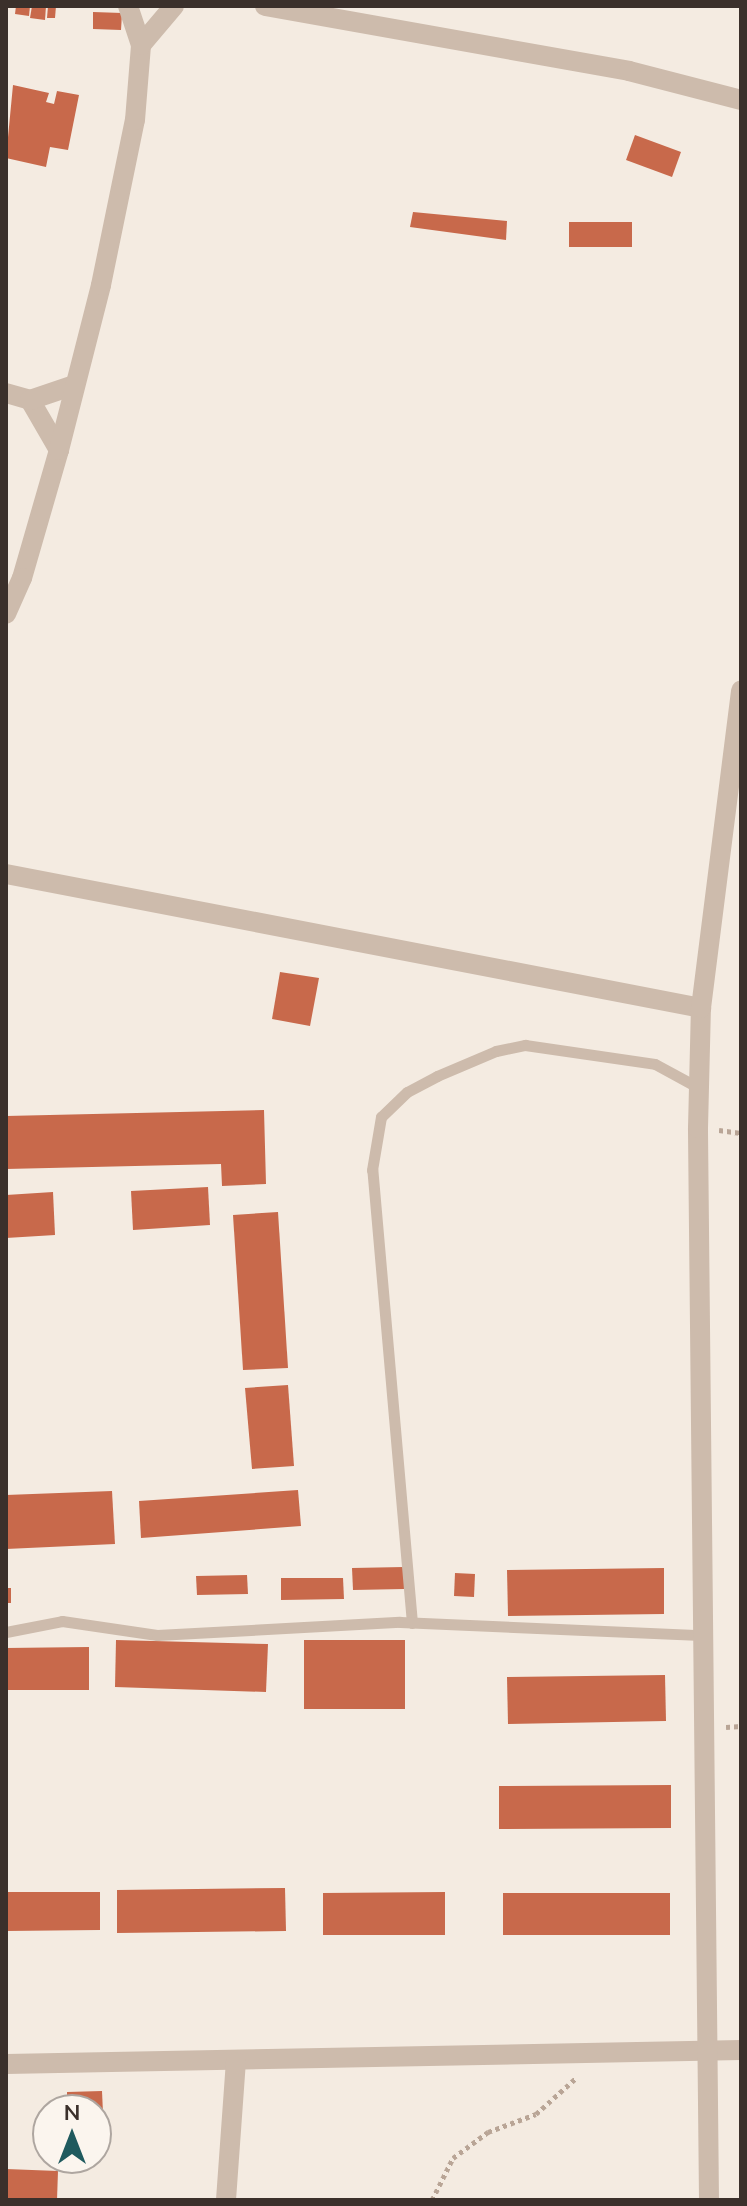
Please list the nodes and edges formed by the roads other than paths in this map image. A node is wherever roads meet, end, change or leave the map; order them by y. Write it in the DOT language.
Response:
graph roads {
  1 [pos="128,6"];
  2 [pos="174,6"];
  3 [pos="265,6"];
  4 [pos="141,45"];
  5 [pos="741,100"];
  6 [pos="74,385"];
  7 [pos="6,393"];
  8 [pos="30,400"];
  9 [pos="59,450"];
  10 [pos="6,614"];
  11 [pos="741,691"];
  12 [pos="741,850"];
  13 [pos="722,866"];
  14 [pos="6,874"];
  15 [pos="701,1008"];
  16 [pos="699,1088"];
  17 [pos="412,1623"];
  18 [pos="6,1632"];
  19 [pos="701,1635"];
  20 [pos="708,2050"];
  21 [pos="741,2050"];
  22 [pos="236,2062"];
  23 [pos="6,2064"];
  24 [pos="226,2200"];
  25 [pos="709,2200"];
  1 -- 4 [label="street"];
  2 -- 4 [label="street"];
  3 -- 5 [label="street"];
  4 -- 6 [label="street"];
  6 -- 8 [label="street"];
  6 -- 9 [label="street"];
  7 -- 8 [label="street"];
  8 -- 9 [label="street"];
  9 -- 10 [label="street"];
  11 -- 13 [label="street"];
  12 -- 13 [label="street"];
  13 -- 15 [label="street"];
  14 -- 15 [label="street"];
  15 -- 16 [label="street"];
  16 -- 17 [label="lane"];
  16 -- 19 [label="street"];
  17 -- 18 [label="lane"];
  17 -- 19 [label="lane"];
  19 -- 20 [label="street"];
  20 -- 21 [label="street"];
  20 -- 22 [label="street"];
  20 -- 25 [label="street"];
  22 -- 23 [label="street"];
  22 -- 24 [label="street"];
}
